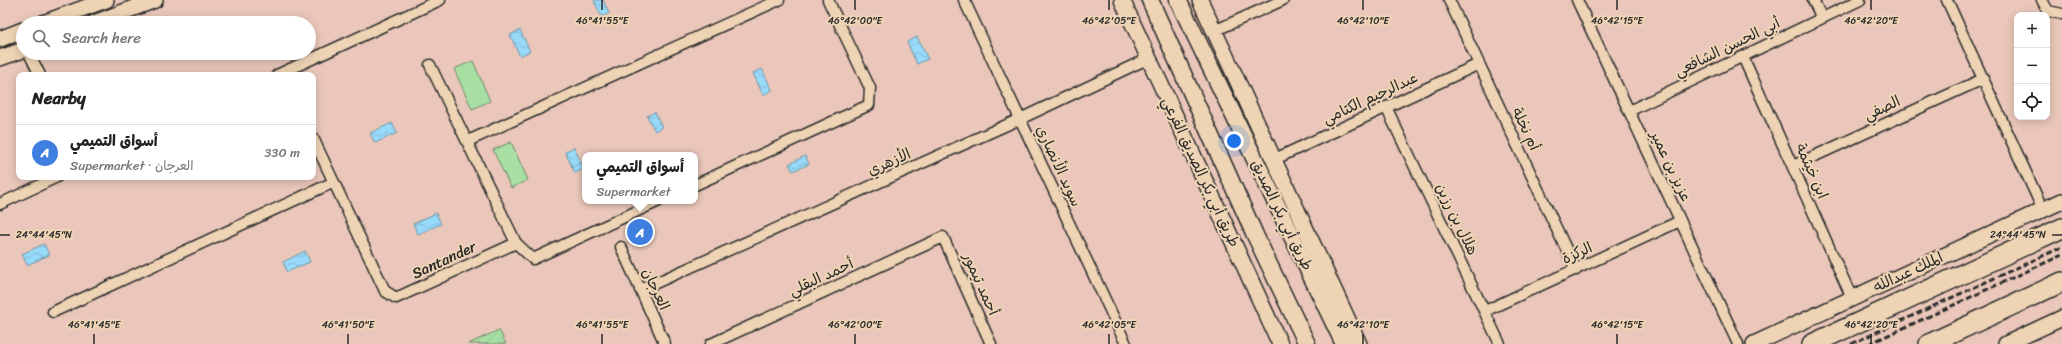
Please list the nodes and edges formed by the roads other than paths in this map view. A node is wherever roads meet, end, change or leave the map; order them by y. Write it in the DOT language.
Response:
graph roads {
  1 [pos="106,0"];
  2 [pos="155,0"];
  3 [pos="440,0"];
  4 [pos="779,0"];
  5 [pos="828,0"];
  6 [pos="964,0"];
  7 [pos="1122,0"];
  8 [pos="1150,0"];
  9 [pos="1178,0"];
  10 [pos="1200,0"];
  11 [pos="1283,0"];
  12 [pos="1448,0"];
  13 [pos="1577,0"];
  14 [pos="1813,0"];
  15 [pos="1860,0"];
  16 [pos="1947,0"];
  17 [pos="2042,0"];
  18 [pos="2062,14"];
  19 [pos="62,16"];
  20 [pos="113,16"];
  21 [pos="1822,18"];
  22 [pos="1214,31"];
  23 [pos="16,33"];
  24 [pos="0,39"];
  25 [pos="16,52"];
  26 [pos="316,57"];
  27 [pos="1743,57"];
  28 [pos="0,58"];
  29 [pos="1150,58"];
  30 [pos="32,60"];
  31 [pos="310,60"];
  32 [pos="1478,64"];
  33 [pos="430,65"];
  34 [pos="38,72"];
  35 [pos="284,72"];
  36 [pos="1983,79"];
  37 [pos="1386,107"];
  38 [pos="1629,111"];
  39 [pos="1020,119"];
  40 [pos="468,141"];
  41 [pos="316,144"];
  42 [pos="1275,159"];
  43 [pos="1793,166"];
  44 [pos="51,180"];
  45 [pos="334,182"];
  46 [pos="698,183"];
  47 [pos="2062,201"];
  48 [pos="0,204"];
  49 [pos="652,204"];
  50 [pos="2043,210"];
  51 [pos="1680,222"];
  52 [pos="2062,228"];
  53 [pos="943,237"];
  54 [pos="516,243"];
  55 [pos="620,247"];
  56 [pos="1576,270"];
  57 [pos="2062,282"];
  58 [pos="640,290"];
  59 [pos="1852,298"];
  60 [pos="53,312"];
  61 [pos="1485,312"];
  62 [pos="2062,318"];
  63 [pos="665,344"];
  64 [pos="711,344"];
  65 [pos="991,344"];
  66 [pos="1126,344"];
  67 [pos="1280,344"];
  68 [pos="1307,344"];
  69 [pos="1344,344"];
  70 [pos="1359,344"];
  71 [pos="1500,344"];
  72 [pos="1738,344"];
  73 [pos="1754,344"];
  74 [pos="1812,344"];
  75 [pos="1929,344"];
  76 [pos="2006,344"];
  1 -- 19 [label="street"];
  2 -- 20 [label="street"];
  3 -- 26 [label="street"];
  4 -- 40 [label="street"];
  5 -- 46 [label="street"];
  6 -- 39 [label="street, سويد الأنصاري"];
  7 -- 29 [label="street, طريق أبي بكر الصديق الفرعي"];
  8 -- 68 [label="main road, طريق أبي بكر الصديق"];
  9 -- 69 [label="main road, طريق أبي بكر الصديق"];
  10 -- 22 [label="street"];
  11 -- 22 [label="street"];
  12 -- 32 [label="street, أم نخلة"];
  13 -- 38 [label="street, عزيز بن عمير"];
  14 -- 21 [label="street"];
  15 -- 21 [label="street, أبي الحسن الشافعي"];
  16 -- 36 [label="street"];
  17 -- 18 [label="street"];
  21 -- 27 [label="street, أبي الحسن الشافعي"];
  22 -- 42 [label="street"];
  23 -- 24 [label="street"];
  25 -- 28 [label="street"];
  27 -- 38 [label="street, أبي الحسن الشافعي"];
  27 -- 43 [label="street, ابن خيثمة"];
  29 -- 39 [label="street, الأزهري"];
  29 -- 67 [label="street, طريق أبي بكر الصديق الفرعي"];
  30 -- 34 [label="street"];
  31 -- 35 [label="street"];
  32 -- 37 [label="street, عبدالرحيم الكتامي"];
  32 -- 56 [label="street, أم نخلة"];
  33 -- 40 [label="street"];
  36 -- 43 [label="street, الصفي"];
  36 -- 50 [label="street"];
  37 -- 42 [label="street, عبدالرحيم الكتامي"];
  37 -- 61 [label="street, هلال بن رزين"];
  38 -- 51 [label="street, عزيز بن عمير"];
  39 -- 58 [label="street, الأزهري"];
  39 -- 66 [label="street, سويد الأنصاري"];
  40 -- 54 [label="street"];
  41 -- 45 [label="street"];
  42 -- 70 [label="street"];
  43 -- 59 [label="street, ابن خيثمة"];
  44 -- 48 [label="street"];
  45 -- 54 [label="street, Santander"];
  45 -- 60 [label="street"];
  47 -- 50 [label="street, الملك عبدالله"];
  49 -- 54 [label="street"];
  50 -- 59 [label="street, الملك عبدالله"];
  51 -- 56 [label="street, الركزة"];
  51 -- 72 [label="street, عزيز بن عمير"];
  52 -- 74 [label="highway, الملك عبدالله"];
  53 -- 64 [label="street, أحمد البقلي"];
  53 -- 65 [label="street, أحمد تيمور"];
  55 -- 58 [label="street, العرجان"];
  56 -- 61 [label="street, الركزة"];
  57 -- 75 [label="highway"];
  58 -- 63 [label="street, العرجان"];
  59 -- 73 [label="street, الملك عبدالله"];
  61 -- 71 [label="street, هلال بن رزين"];
  62 -- 76 [label="street"];
}
